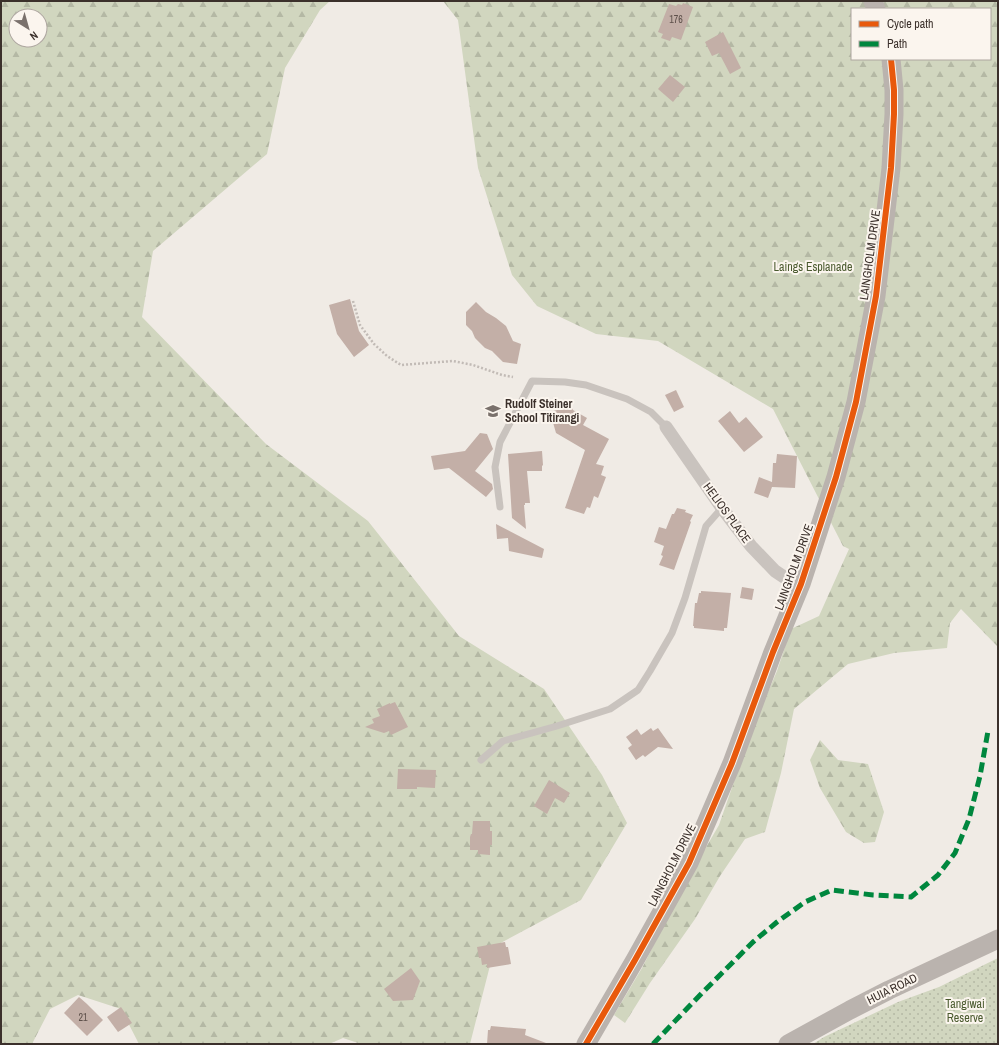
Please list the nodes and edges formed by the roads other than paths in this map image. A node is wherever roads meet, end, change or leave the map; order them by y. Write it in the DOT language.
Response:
graph roads {
  1 [pos="890,60"];
  2 [pos="666,427"];
  3 [pos="500,507"];
  4 [pos="722,508"];
  5 [pos="801,584"];
  6 [pos="481,760"];
  7 [pos="998,938"];
  8 [pos="586,1044"];
  9 [pos="788,1044"];
  1 -- 5 [label="street, LAINGHOLM DRIVE"];
  2 -- 3 [label="lane"];
  2 -- 4 [label="street, HELIOS PLACE"];
  4 -- 5 [label="street, HELIOS PLACE"];
  4 -- 6 [label="lane"];
  5 -- 8 [label="street, LAINGHOLM DRIVE"];
  7 -- 9 [label="street, HUIA ROAD"];
}
